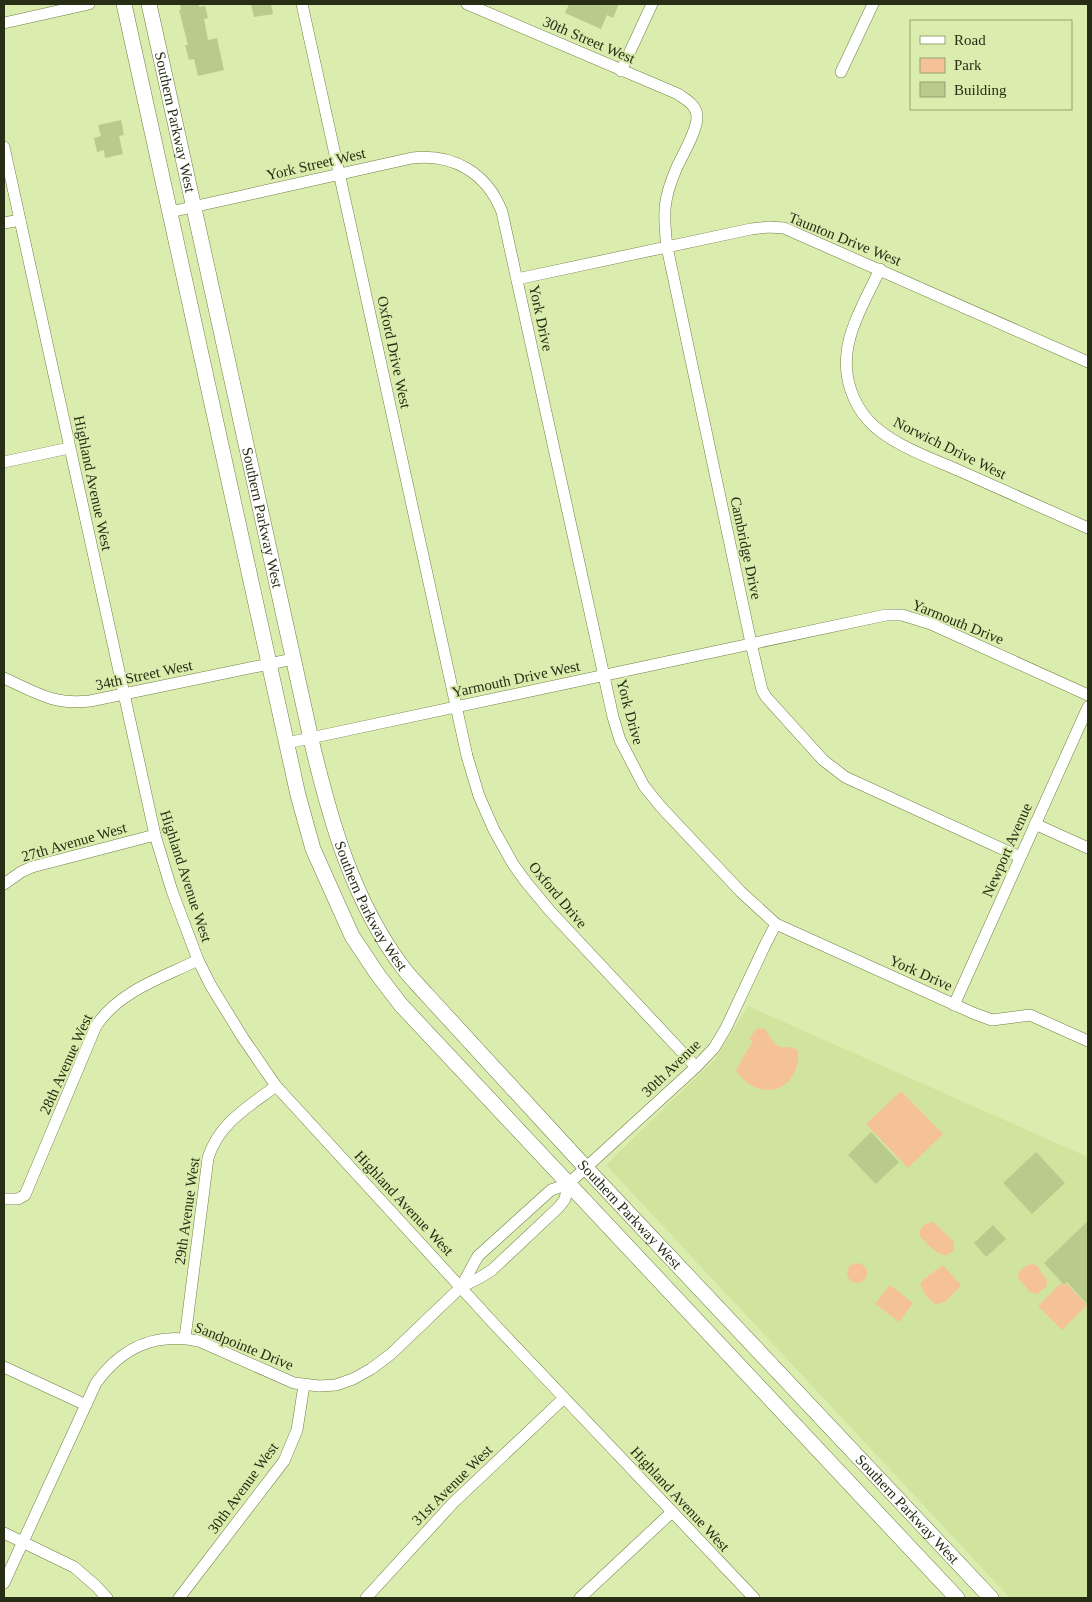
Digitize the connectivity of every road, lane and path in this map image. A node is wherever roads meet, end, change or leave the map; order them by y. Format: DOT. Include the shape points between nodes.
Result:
graph roads {
  1 [pos="89,4"];
  2 [pos="124,4"];
  3 [pos="149,4"];
  4 [pos="302,4"];
  5 [pos="467,4"];
  6 [pos="652,4"];
  7 [pos="873,4"];
  8 [pos="4,23"];
  9 [pos="622,71"];
  10 [pos="841,72"];
  11 [pos="695,108"];
  12 [pos="4,147"];
  13 [pos="468,169"];
  14 [pos="339,174"];
  15 [pos="195,206"];
  16 [pos="170,212"];
  17 [pos="20,220"];
  18 [pos="4,223"];
  19 [pos="667,247"];
  20 [pos="880,269"];
  21 [pos="517,279"];
  22 [pos="1088,362"];
  23 [pos="69,448"];
  24 [pos="4,462"];
  25 [pos="1088,528"];
  26 [pos="751,643"];
  27 [pos="293,659"];
  28 [pos="270,663"];
  29 [pos="605,676"];
  30 [pos="4,678"];
  31 [pos="124,694"];
  32 [pos="1088,695"];
  33 [pos="1088,707"];
  34 [pos="456,708"];
  35 [pos="310,739"];
  36 [pos="287,743"];
  37 [pos="1035,824"];
  38 [pos="155,835"];
  39 [pos="1088,848"];
  40 [pos="1020,857"];
  41 [pos="4,884"];
  42 [pos="776,924"];
  43 [pos="198,960"];
  44 [pos="954,1005"];
  45 [pos="1087,1040"];
  46 [pos="696,1067"];
  47 [pos="276,1086"];
  48 [pos="586,1168"];
  49 [pos="568,1184"];
  50 [pos="4,1199"];
  51 [pos="460,1287"];
  52 [pos="185,1338"];
  53 [pos="4,1367"];
  54 [pos="304,1385"];
  55 [pos="564,1398"];
  56 [pos="86,1405"];
  57 [pos="672,1512"];
  58 [pos="4,1533"];
  59 [pos="23,1542"];
  60 [pos="4,1583"];
  61 [pos="107,1598"];
  62 [pos="179,1598"];
  63 [pos="366,1598"];
  64 [pos="580,1598"];
  65 [pos="754,1598"];
  66 [pos="957,1598"];
  67 [pos="991,1598"];
  1 -- 8 [label="street"];
  2 -- 16 [label="street, Southern Parkway West"];
  3 -- 15 [label="street, Southern Parkway West"];
  4 -- 14 [label="street, Oxford Drive West"];
  5 -- 9 [label="street, 30th Street West"];
  6 -- 9 [label="street"];
  7 -- 10 [label="street"];
  9 -- 11 [label="street, 30th Street West" via="678,94"];
  11 -- 19 [label="street, Cambridge Drive" via="694,129 665,198 663,213"];
  12 -- 17 [label="street, Highland Avenue West"];
  13 -- 14 [label="street, York Street West" via="447,159 429,156"];
  13 -- 21 [label="street, York Drive" via="487,186 499,204"];
  14 -- 15 [label="street, York Street West"];
  14 -- 34 [label="street, Oxford Drive West"];
  15 -- 16 [label="street, York Street West"];
  15 -- 27 [label="street, Southern Parkway West"];
  16 -- 28 [label="street, Southern Parkway West"];
  17 -- 18 [label="street"];
  17 -- 23 [label="street, Highland Avenue West"];
  19 -- 20 [label="street, Taunton Drive West" via="751,229 784,228"];
  19 -- 21 [label="street, Taunton Drive West"];
  19 -- 26 [label="street, Cambridge Drive"];
  20 -- 22 [label="street, Taunton Drive West"];
  20 -- 25 [label="street, Norwich Drive West" via="850,335 846,355 851,391 868,420 911,449"];
  21 -- 29 [label="street, York Drive"];
  23 -- 24 [label="street"];
  23 -- 31 [label="street, Highland Avenue West"];
  26 -- 29 [label="street, Yarmouth Drive West"];
  26 -- 32 [label="street, Yarmouth Drive" via="866,618 902,615 931,624"];
  26 -- 40 [label="street, Cambridge Drive" via="766,697 832,768 860,785"];
  27 -- 28 [label="street, 34th Street West"];
  27 -- 35 [label="street, Southern Parkway West"];
  28 -- 31 [label="street, 34th Street West"];
  28 -- 36 [label="street, Southern Parkway West"];
  29 -- 34 [label="street, Yarmouth Drive West"];
  29 -- 42 [label="street, York Drive" via="620,740 644,786 740,892"];
  30 -- 31 [label="street, 34th Street West" via="60,702 90,701"];
  31 -- 38 [label="street, Highland Avenue West"];
  33 -- 37 [label="street, Newport Avenue"];
  34 -- 35 [label="street, Yarmouth Drive West"];
  34 -- 46 [label="street, Oxford Drive" via="479,796 513,864 550,911"];
  35 -- 36 [label="street, Yarmouth Drive West"];
  35 -- 48 [label="street, Southern Parkway West" via="328,812 355,884 404,969"];
  36 -- 49 [label="street, Southern Parkway West" via="313,849 361,951 401,1005"];
  37 -- 39 [label="street"];
  37 -- 40 [label="street, Newport Avenue"];
  38 -- 41 [label="street, 27th Avenue West" via="32,867"];
  38 -- 43 [label="street, Highland Avenue West"];
  40 -- 44 [label="street, Newport Avenue"];
  42 -- 44 [label="street, York Drive"];
  42 -- 46 [label="street, 30th Avenue" via="726,1028 714,1048"];
  43 -- 47 [label="street, Highland Avenue West" via="243,1038"];
  43 -- 50 [label="street, 28th Avenue West" via="127,995 102,1017 25,1195"];
  44 -- 45 [label="street, York Drive" via="992,1020 1030,1015"];
  46 -- 48 [label="street, 30th Avenue"];
  47 -- 51 [label="street, Highland Avenue West"];
  47 -- 52 [label="street, 29th Avenue West" via="223,1128 212,1145"];
  48 -- 49 [label="street, 30th Avenue"];
  48 -- 67 [label="street, Southern Parkway West"];
  49 -- 51 [label="street, Sandpointe Drive" via="551,1190 478,1256"];
  49 -- 51 [label="street, Sandpointe Drive" via="560,1207 492,1270"];
  49 -- 66 [label="street, Southern Parkway West"];
  51 -- 54 [label="street, Sandpointe Drive" via="372,1369 336,1385"];
  51 -- 55 [label="street, Highland Avenue West"];
  52 -- 54 [label="street, Sandpointe Drive"];
  52 -- 56 [label="street, Sandpointe Drive" via="152,1340 122,1356 96,1383"];
  53 -- 56 [label="street"];
  54 -- 62 [label="street, 30th Avenue West" via="297,1430 284,1461"];
  55 -- 57 [label="street, Highland Avenue West"];
  55 -- 63 [label="street, 31st Avenue West" via="453,1503"];
  56 -- 59 [label="street, Sandpointe Drive"];
  57 -- 64 [label="street"];
  57 -- 65 [label="street, Highland Avenue West"];
  58 -- 59 [label="street"];
  59 -- 60 [label="street, Sandpointe Drive"];
  59 -- 61 [label="street" via="74,1567"];
}
